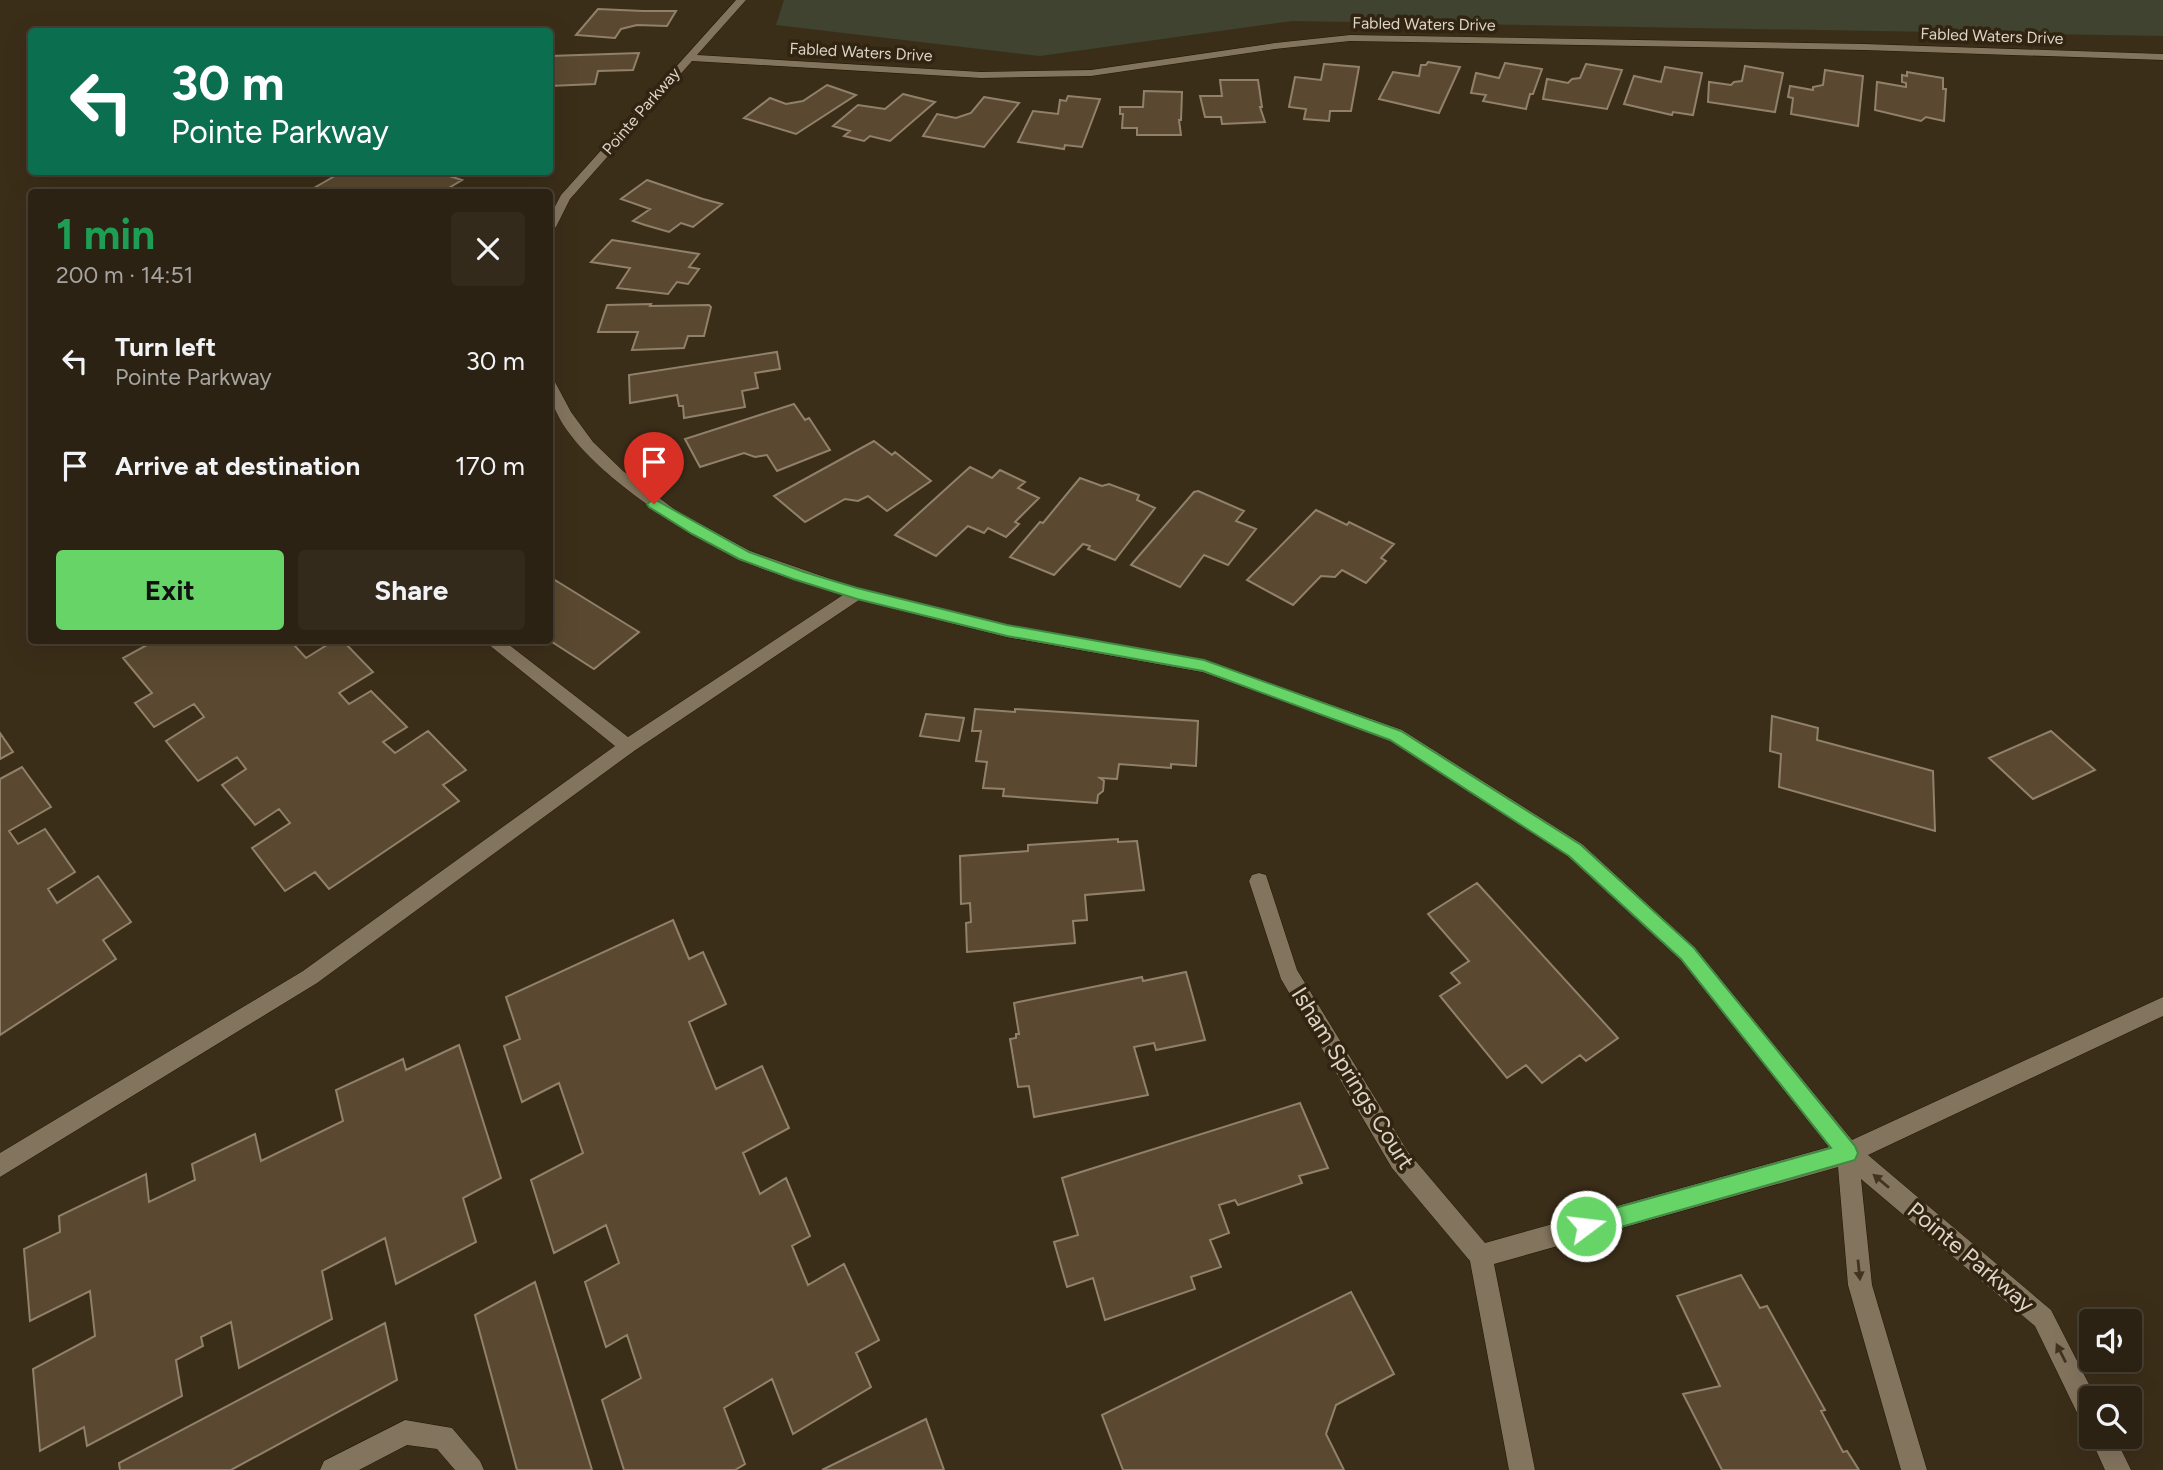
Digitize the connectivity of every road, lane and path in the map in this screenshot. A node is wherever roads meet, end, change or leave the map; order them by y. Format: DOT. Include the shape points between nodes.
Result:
graph roads {
  1 [pos="740,0"];
  2 [pos="2163,57"];
  3 [pos="688,58"];
  4 [pos="553,221"];
  5 [pos="553,391"];
  6 [pos="857,594"];
  7 [pos="496,644"];
  8 [pos="628,746"];
  9 [pos="1259,881"];
  10 [pos="2163,1006"];
  11 [pos="1848,1153"];
  12 [pos="0,1166"];
  13 [pos="1481,1256"];
  14 [pos="2079,1390"];
  15 [pos="2108,1449"];
  16 [pos="2117,1468"];
  17 [pos="333,1470"];
  18 [pos="471,1470"];
  19 [pos="1522,1470"];
  20 [pos="1914,1470"];
  1 -- 3 [label="street, Pointe Parkway"];
  2 -- 3 [label="street, Fabled Waters Drive" via="1350,38 1090,73 981,75"];
  3 -- 4 [label="street, Pointe Parkway" via="565,198"];
  5 -- 6 [label="street, Pointe Parkway" via="588,445 654,504 744,555"];
  6 -- 8 [label="street"];
  6 -- 11 [label="street, Pointe Parkway" via="1007,631 1204,666 1396,735 1575,850 1688,954"];
  7 -- 8 [label="street"];
  8 -- 12 [label="street" via="310,977"];
  9 -- 13 [label="street, Isham Springs Court" via="1288,973 1400,1160"];
  10 -- 11 [label="street"];
  11 -- 13 [label="street"];
  14 -- 11 [label="street, Pointe Parkway, one-way" via="2043,1318"];
  11 -- 20 [label="street, one-way" via="1860,1285"];
  13 -- 19 [label="street, Isham Springs Court"];
  15 -- 16 [label="street"];
  17 -- 18 [label="street" via="405,1432 443,1437"];
}
